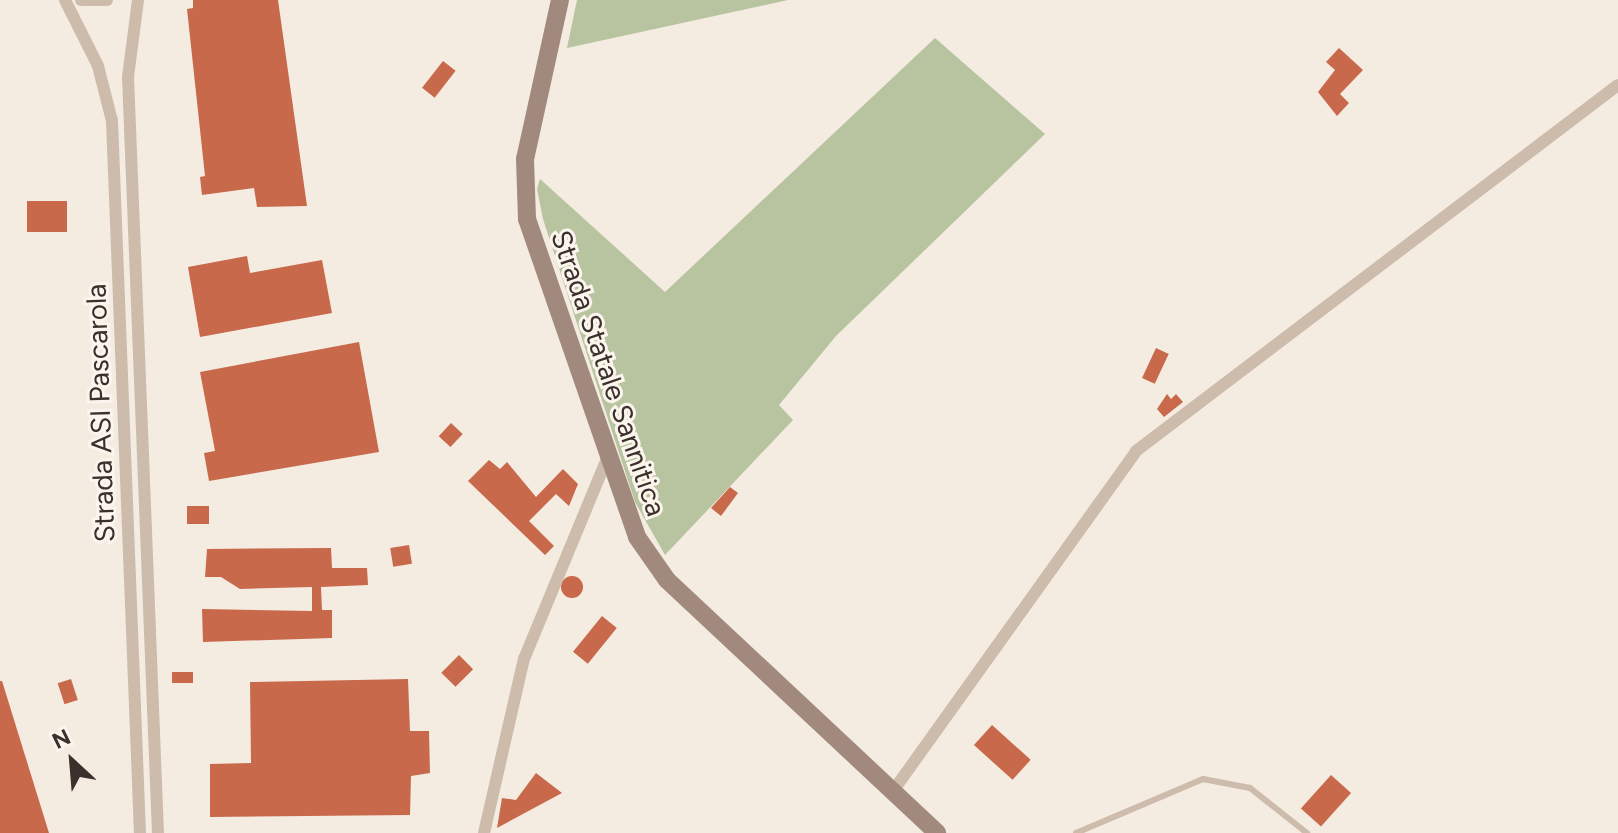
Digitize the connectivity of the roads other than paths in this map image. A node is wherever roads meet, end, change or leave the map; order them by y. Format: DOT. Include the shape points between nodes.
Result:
graph roads {
  1 [pos="65,0"];
  2 [pos="81,0"];
  3 [pos="107,0"];
  4 [pos="138,0"];
  5 [pos="560,0"];
  6 [pos="1618,85"];
  7 [pos="607,459"];
  8 [pos="893,791"];
  9 [pos="140,833"];
  10 [pos="158,833"];
  11 [pos="484,833"];
  12 [pos="937,833"];
  13 [pos="1076,833"];
  14 [pos="1307,833"];
  1 -- 9 [label="street, Strada ASI Pascarola" via="98,66 112,121"];
  2 -- 3 [label="street"];
  4 -- 10 [label="street, Strada ASI Pascarola" via="128,77"];
  5 -- 7 [label="main road, Strada Statale Sannitica" via="525,159 524,193 527,219"];
  6 -- 8 [label="street" via="1136,451"];
  7 -- 8 [label="main road, Strada Statale Sannitica" via="637,537 667,580"];
  7 -- 11 [label="street" via="524,659"];
  8 -- 12 [label="main road, Strada Statale Sannitica"];
  13 -- 14 [label="lane" via="1203,779 1250,788"];
}
